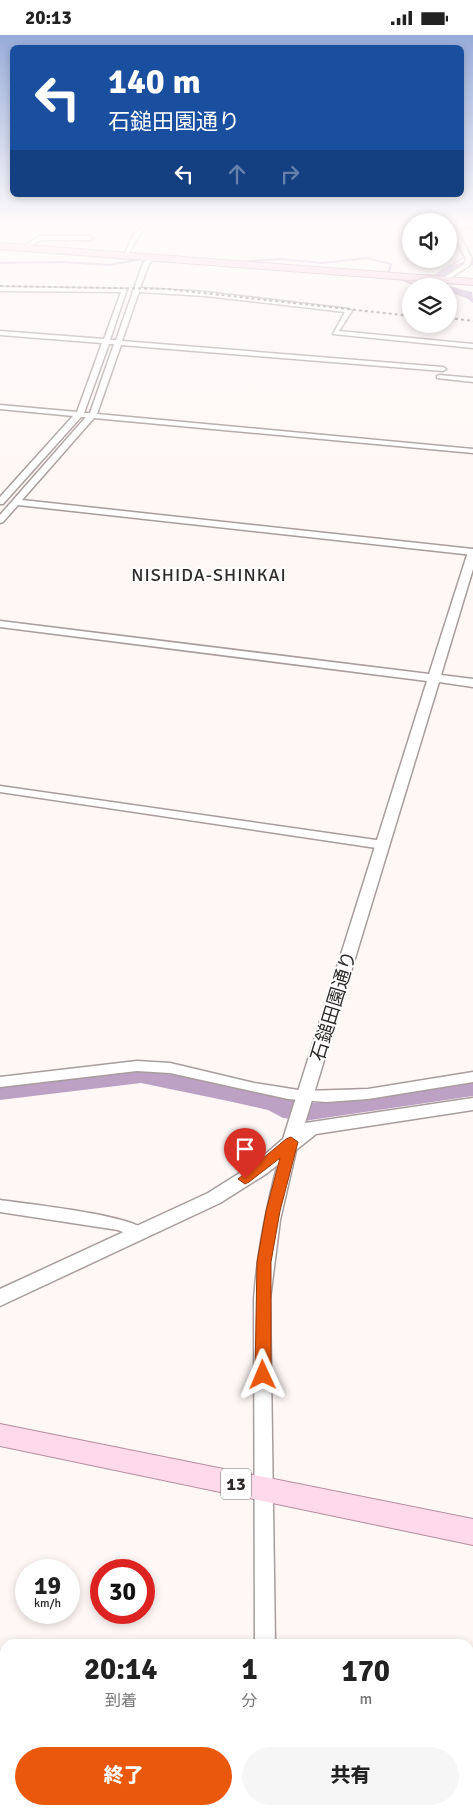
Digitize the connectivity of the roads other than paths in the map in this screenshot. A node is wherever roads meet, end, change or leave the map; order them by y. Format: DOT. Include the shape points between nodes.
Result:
graph roads {
  1 [pos="121,307"];
  2 [pos="129,307"];
  3 [pos="315,307"];
  4 [pos="0,333"];
  5 [pos="113,341"];
  6 [pos="473,346"];
  7 [pos="443,369"];
  8 [pos="439,377"];
  9 [pos="473,380"];
  10 [pos="0,407"];
  11 [pos="86,414"];
  12 [pos="473,451"];
  13 [pos="0,501"];
  14 [pos="16,502"];
  15 [pos="0,520"];
  16 [pos="473,552"];
  17 [pos="0,625"];
  18 [pos="435,678"];
  19 [pos="473,683"];
  20 [pos="0,789"];
  21 [pos="383,845"];
  22 [pos="473,1077"];
  23 [pos="0,1082"];
  24 [pos="307,1096"];
  25 [pos="473,1104"];
  26 [pos="291,1142"];
  27 [pos="0,1206"];
  28 [pos="140,1233"];
  29 [pos="0,1298"];
  30 [pos="0,1435"];
  31 [pos="265,1490"];
  32 [pos="473,1532"];
  33 [pos="265,1639"];
  1 -- 5 [label="street"];
  2 -- 5 [label="street"];
  3 -- 6 [label="street" via="349,311 334,333"];
  4 -- 5 [label="street"];
  5 -- 7 [label="street"];
  5 -- 11 [label="street"];
  5 -- 11 [label="street"];
  8 -- 9 [label="street"];
  10 -- 11 [label="street"];
  11 -- 12 [label="street"];
  11 -- 13 [label="street"];
  11 -- 14 [label="street"];
  14 -- 15 [label="street"];
  14 -- 16 [label="street"];
  16 -- 18 [label="street, 石鎚田園通り"];
  17 -- 18 [label="street"];
  18 -- 19 [label="street"];
  18 -- 21 [label="street, 石鎚田園通り"];
  20 -- 21 [label="street"];
  21 -- 24 [label="street, 石鎚田園通り"];
  22 -- 24 [label="street" via="355,1095"];
  23 -- 24 [label="street" via="154,1066"];
  24 -- 26 [label="street, 石鎚田園通り"];
  25 -- 26 [label="street" via="311,1128"];
  26 -- 28 [label="street, 石鎚田園通り" via="260,1169 214,1198"];
  26 -- 31 [label="street" via="271,1219 264,1262"];
  27 -- 28 [label="street" via="120,1224"];
  28 -- 29 [label="street, 石鎚田園通り"];
  30 -- 31 [label="main road, 13"];
  31 -- 32 [label="main road, 13"];
  31 -- 33 [label="street"];
}
